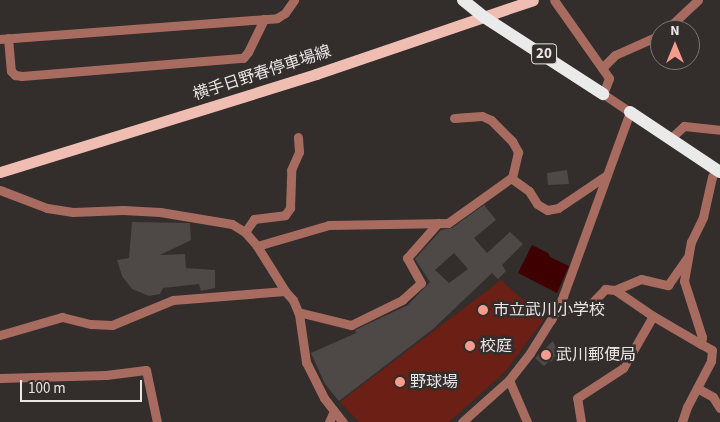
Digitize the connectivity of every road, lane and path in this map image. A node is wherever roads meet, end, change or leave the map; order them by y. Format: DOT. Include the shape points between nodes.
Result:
graph roads {
  1 [pos="294,0"];
  2 [pos="463,0"];
  3 [pos="533,0"];
  4 [pos="554,0"];
  5 [pos="698,0"];
  6 [pos="484,17"];
  7 [pos="264,19"];
  8 [pos="677,20"];
  9 [pos="4,39"];
  10 [pos="650,39"];
  11 [pos="602,68"];
  12 [pos="603,94"];
  13 [pos="630,112"];
  14 [pos="454,118"];
  15 [pos="720,130"];
  16 [pos="298,137"];
  17 [pos="670,138"];
  18 [pos="718,170"];
  19 [pos="0,172"];
  20 [pos="608,175"];
  21 [pos="512,177"];
  22 [pos="0,190"];
  23 [pos="438,223"];
  24 [pos="245,232"];
  25 [pos="257,246"];
  26 [pos="688,257"];
  27 [pos="615,290"];
  28 [pos="285,291"];
  29 [pos="557,308"];
  30 [pos="298,312"];
  31 [pos="653,316"];
  32 [pos="0,335"];
  33 [pos="701,344"];
  34 [pos="716,349"];
  35 [pos="0,378"];
  36 [pos="508,380"];
  37 [pos="697,388"];
  38 [pos="720,408"];
  39 [pos="334,411"];
  40 [pos="158,422"];
  41 [pos="329,422"];
  42 [pos="343,422"];
  43 [pos="462,422"];
  44 [pos="527,422"];
  45 [pos="581,422"];
  46 [pos="682,422"];
  1 -- 7 [label="street" via="285,13 277,18"];
  2 -- 6 [label="highway, 20"];
  3 -- 6 [label="main road, 横手日野春停車場線"];
  4 -- 11 [label="street"];
  5 -- 8 [label="street"];
  6 -- 12 [label="highway, 20"];
  6 -- 19 [label="main road, 横手日野春停車場線" via="316,74"];
  7 -- 9 [label="street"];
  7 -- 9 [label="street" via="243,58 88,71 15,75"];
  10 -- 11 [label="street" via="615,55"];
  11 -- 12 [label="street" via="609,78"];
  12 -- 13 [label="street"];
  13 -- 17 [label="highway"];
  13 -- 20 [label="street"];
  14 -- 21 [label="street" via="482,116 507,135 518,152"];
  15 -- 17 [label="street" via="684,126"];
  16 -- 24 [label="street" via="300,152 291,170 290,208 284,215 254,219"];
  17 -- 18 [label="highway"];
  18 -- 26 [label="street" via="712,177 703,217"];
  20 -- 23 [label="street" via="558,208 547,210 511,178 448,223"];
  20 -- 29 [label="street"];
  22 -- 24 [label="street" via="47,208 74,212 160,212 232,224"];
  23 -- 25 [label="street" via="329,225"];
  23 -- 30 [label="street" via="407,258 421,283 402,300 351,325"];
  24 -- 25 [label="street"];
  25 -- 28 [label="street"];
  26 -- 27 [label="street" via="668,285 641,279"];
  26 -- 33 [label="street" via="684,281 702,337"];
  27 -- 29 [label="street" via="606,289 586,309"];
  27 -- 31 [label="street"];
  28 -- 30 [label="street"];
  28 -- 32 [label="street" via="173,300 112,325 62,317"];
  29 -- 36 [label="street" via="530,353"];
  30 -- 39 [label="street" via="306,362"];
  31 -- 33 [label="street"];
  31 -- 45 [label="street" via="623,368 577,398"];
  33 -- 34 [label="street"];
  34 -- 37 [label="street"];
  35 -- 40 [label="street" via="106,375 146,370"];
  36 -- 43 [label="street"];
  36 -- 44 [label="street"];
  37 -- 38 [label="street" via="713,397"];
  37 -- 46 [label="street"];
  39 -- 41 [label="street"];
  39 -- 42 [label="street"];
}
